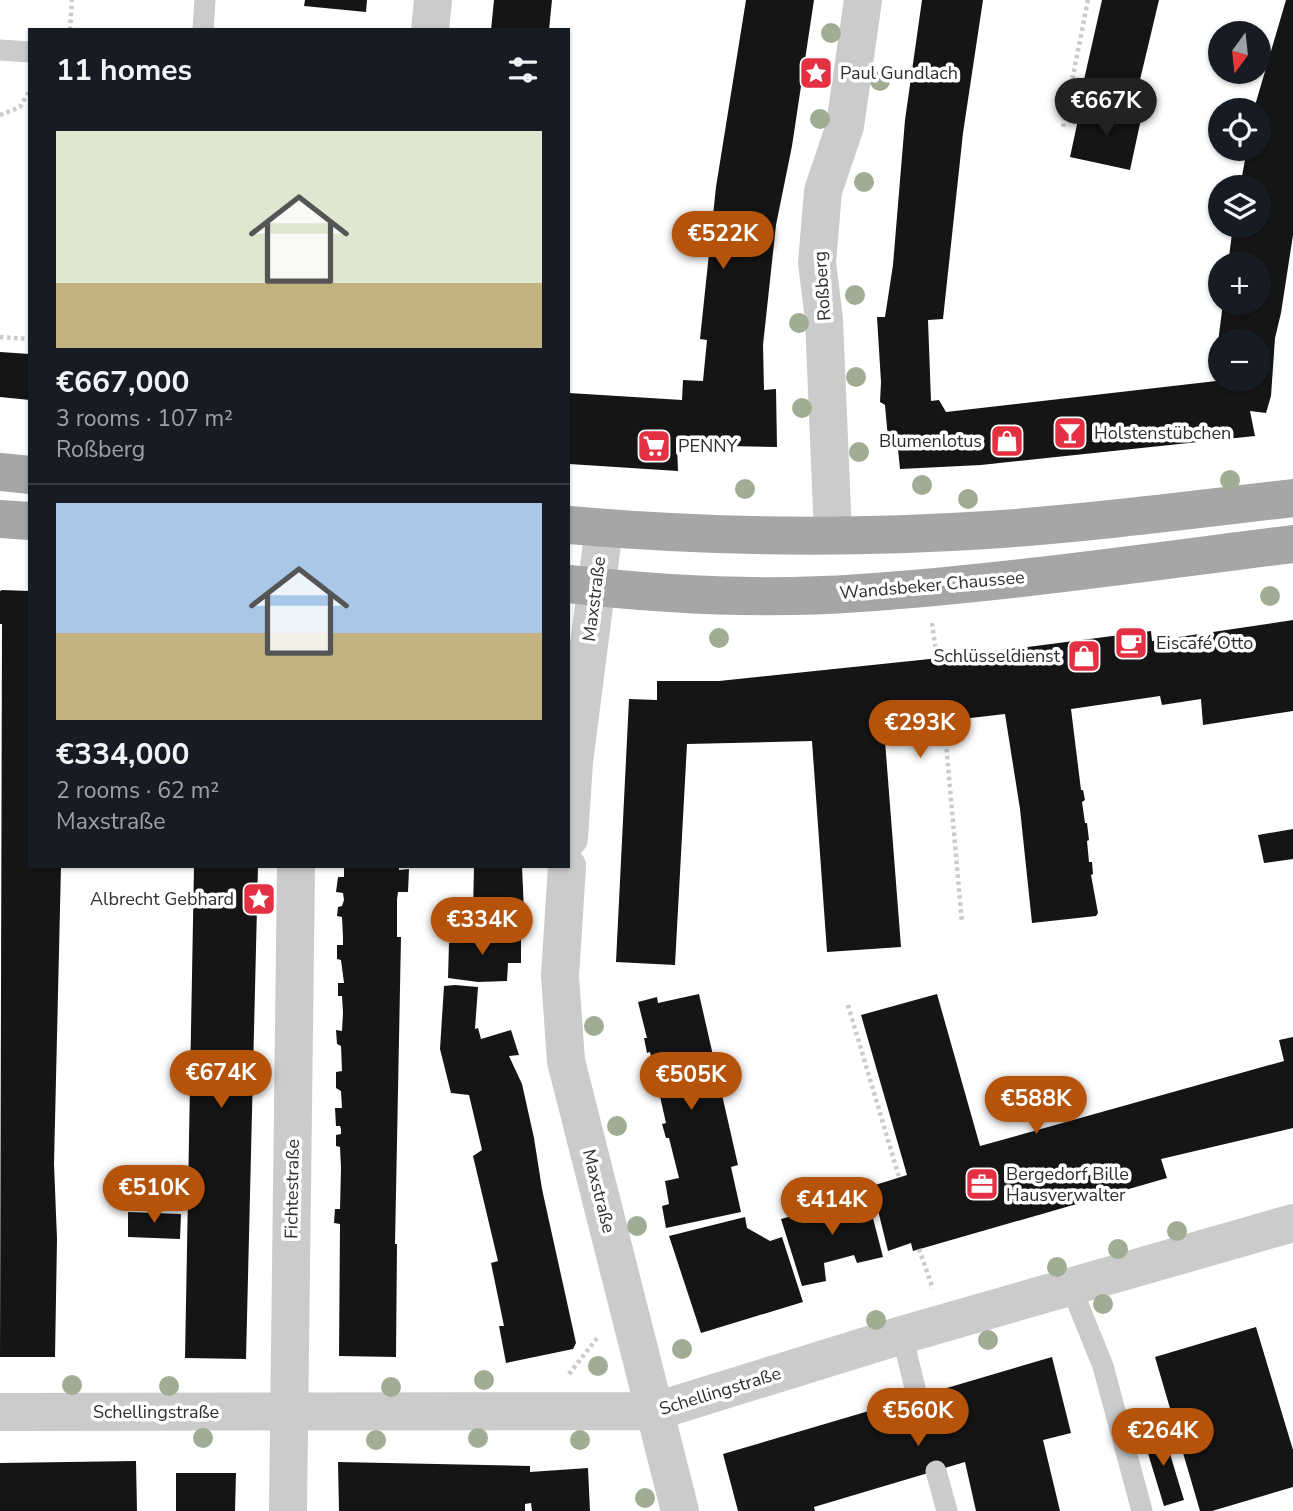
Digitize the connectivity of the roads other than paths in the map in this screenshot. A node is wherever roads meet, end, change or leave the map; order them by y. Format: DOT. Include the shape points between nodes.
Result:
graph roads {
  1 [pos="205,0"];
  2 [pos="433,0"];
  3 [pos="863,0"];
  4 [pos="203,28"];
  5 [pos="430,28"];
  6 [pos="0,50"];
  7 [pos="28,52"];
  8 [pos="0,472"];
  9 [pos="28,475"];
  10 [pos="1293,498"];
  11 [pos="0,519"];
  12 [pos="28,521"];
  13 [pos="586,526"];
  14 [pos="833,534"];
  15 [pos="1293,544"];
  16 [pos="582,586"];
  17 [pos="570,819"];
  18 [pos="296,868"];
  19 [pos="567,868"];
  20 [pos="1293,1223"];
  21 [pos="1070,1287"];
  22 [pos="902,1335"];
  23 [pos="917,1396"];
  24 [pos="656,1411"];
  25 [pos="0,1412"];
  26 [pos="290,1412"];
  27 [pos="936,1471"];
  28 [pos="288,1511"];
  29 [pos="680,1511"];
  30 [pos="947,1511"];
  31 [pos="1142,1511"];
  1 -- 4 [label="lane"];
  2 -- 5 [label="street"];
  3 -- 14 [label="street, Roßberg" via="845,126 823,191 817,263 824,319"];
  6 -- 7 [label="lane"];
  8 -- 9 [label="main road"];
  10 -- 14 [label="main road" via="989,530"];
  11 -- 12 [label="main road"];
  13 -- 14 [label="main road" via="674,533"];
  13 -- 16 [label="street, Maxstraße"];
  15 -- 16 [label="main road, Wandsbeker Chaussee" via="858,593 761,596"];
  16 -- 17 [label="street, Maxstraße"];
  18 -- 26 [label="street, Fichtestraße"];
  19 -- 24 [label="street, Maxstraße" via="560,976 566,1061"];
  20 -- 21 [label="street, Schellingstraße"];
  21 -- 22 [label="street, Schellingstraße"];
  21 -- 31 [label="lane" via="1103,1366"];
  22 -- 23 [label="lane"];
  22 -- 24 [label="street, Schellingstraße"];
  24 -- 26 [label="street, Schellingstraße"];
  24 -- 29 [label="street, Maxstraße"];
  25 -- 26 [label="street, Schellingstraße"];
  26 -- 28 [label="street, Fichtestraße"];
  27 -- 30 [label="lane"];
}
